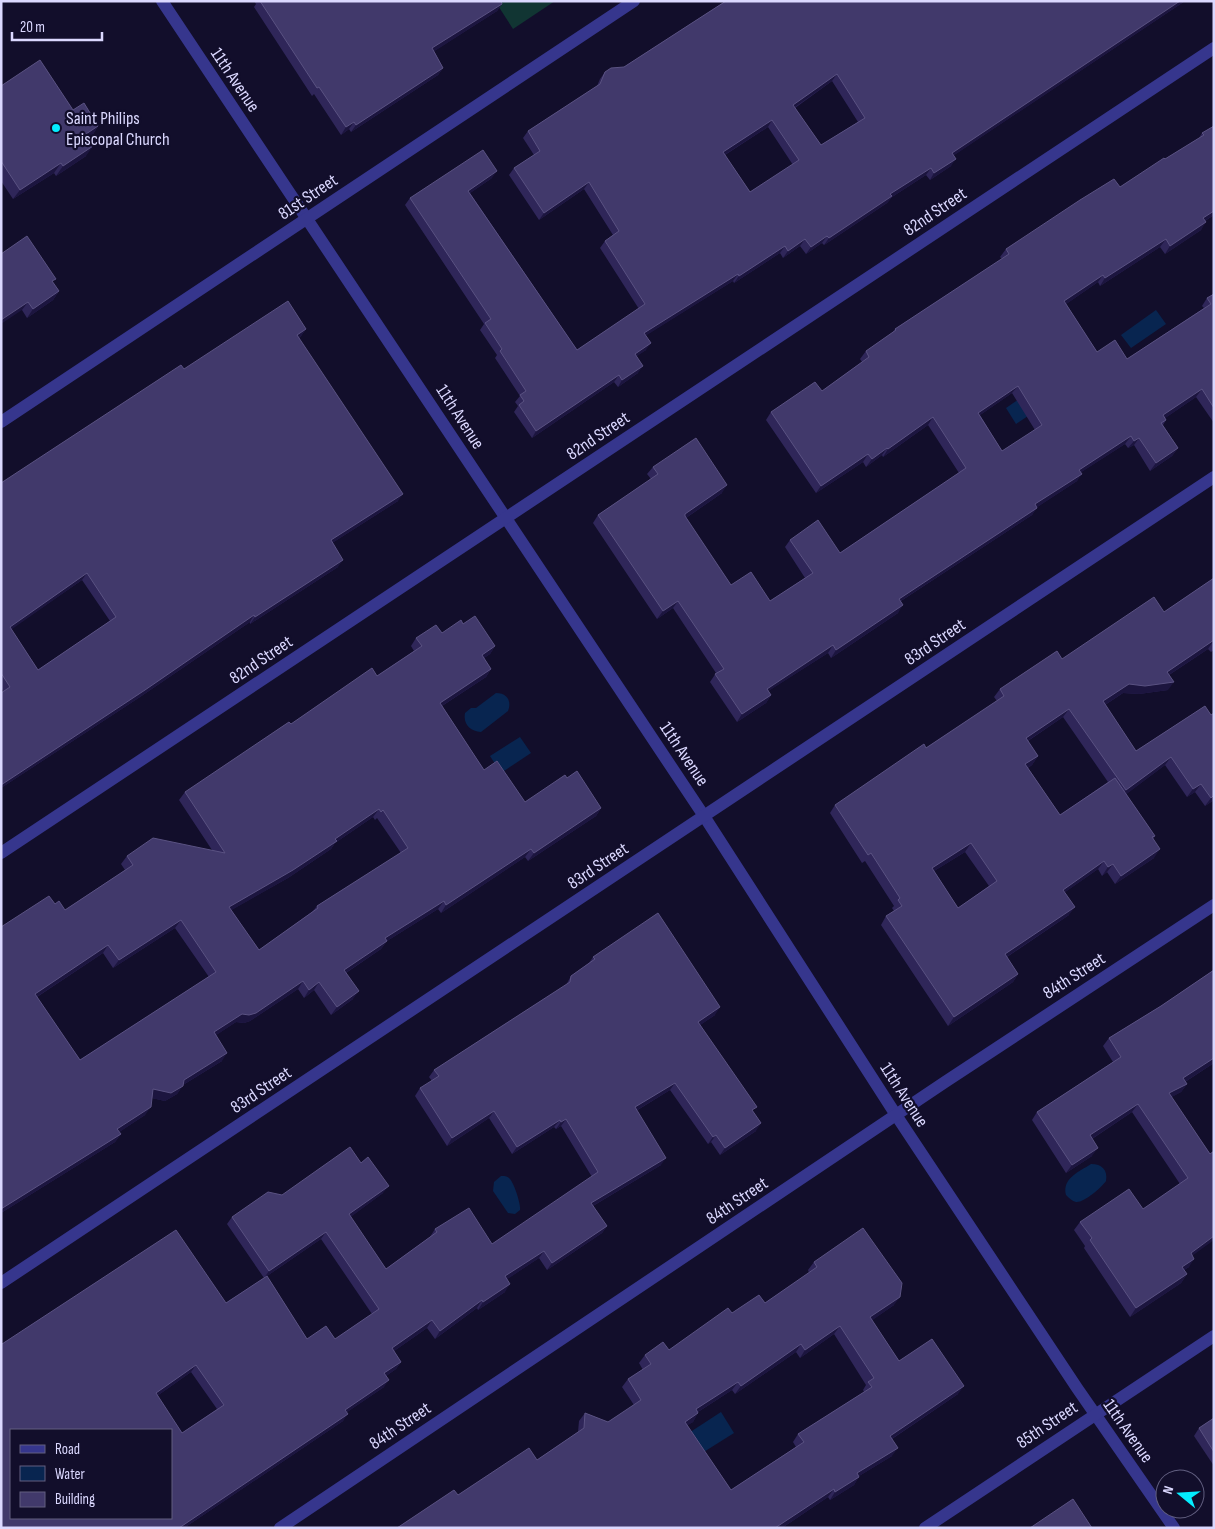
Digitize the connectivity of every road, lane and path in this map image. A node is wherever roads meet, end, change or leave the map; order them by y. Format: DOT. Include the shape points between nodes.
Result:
graph roads {
  1 [pos="162,1"];
  2 [pos="634,1"];
  3 [pos="1214,48"];
  4 [pos="307,219"];
  5 [pos="1,422"];
  6 [pos="1214,477"];
  7 [pos="506,518"];
  8 [pos="704,816"];
  9 [pos="1,853"];
  10 [pos="1214,905"];
  11 [pos="896,1115"];
  12 [pos="1,1283"];
  13 [pos="1214,1336"];
  14 [pos="1095,1414"];
  15 [pos="280,1528"];
  16 [pos="926,1528"];
  17 [pos="1174,1528"];
  1 -- 4 [label="street, 11th Avenue"];
  2 -- 4 [label="street, 81st Street"];
  3 -- 7 [label="street, 82nd Street"];
  4 -- 5 [label="street, 81st Street"];
  4 -- 7 [label="street, 11th Avenue"];
  6 -- 8 [label="street, 83rd Street"];
  7 -- 8 [label="street, 11th Avenue"];
  7 -- 9 [label="street, 82nd Street"];
  8 -- 11 [label="street, 11th Avenue"];
  8 -- 12 [label="street, 83rd Street"];
  10 -- 11 [label="street, 84th Street"];
  11 -- 14 [label="street, 11th Avenue"];
  11 -- 15 [label="street, 84th Street"];
  13 -- 14 [label="street, 85th Street"];
  14 -- 16 [label="street, 85th Street"];
  14 -- 17 [label="street, 11th Avenue"];
}
